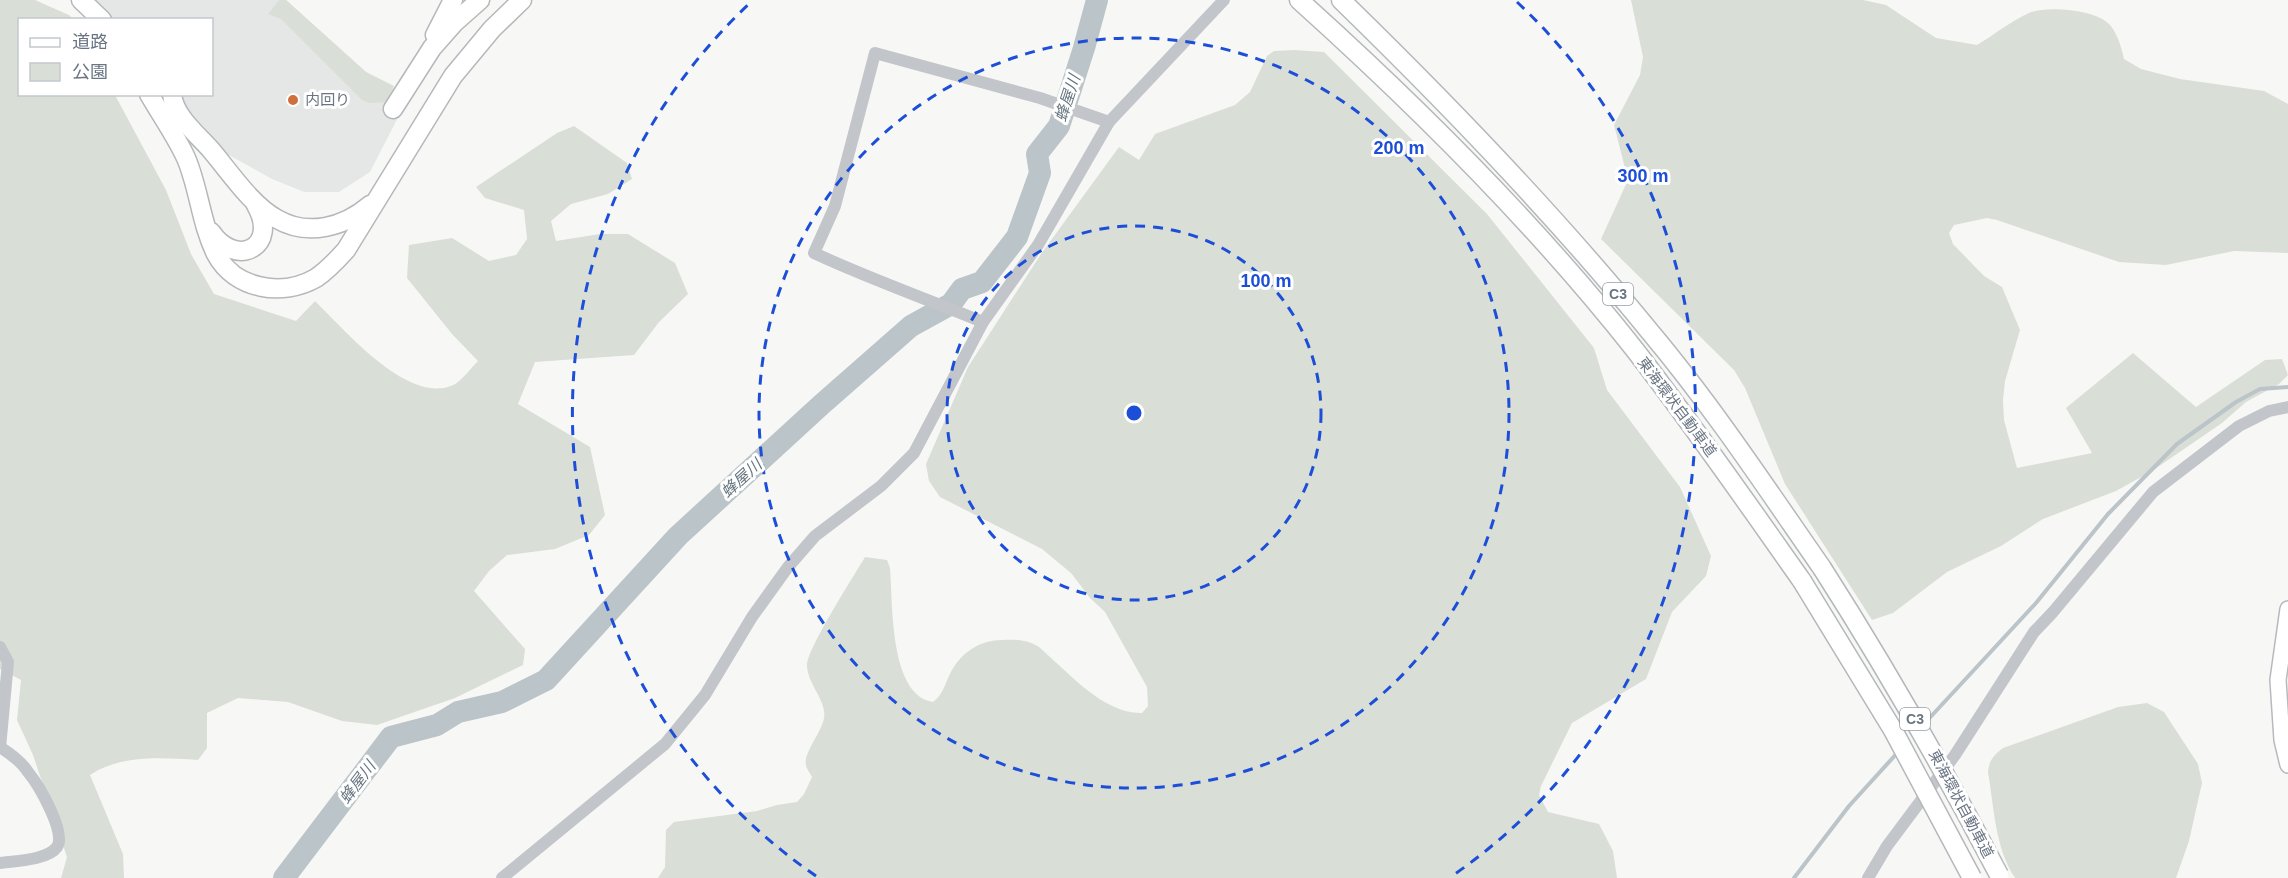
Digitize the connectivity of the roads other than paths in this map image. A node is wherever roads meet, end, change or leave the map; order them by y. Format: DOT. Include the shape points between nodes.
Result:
graph roads {
  1 [pos="81,0"];
  2 [pos="453,0"];
  3 [pos="480,0"];
  4 [pos="522,0"];
  5 [pos="1224,0"];
  6 [pos="1287,0"];
  7 [pos="1299,0"];
  8 [pos="1341,0"];
  9 [pos="100,18"];
  10 [pos="421,63"];
  11 [pos="1369,63"];
  12 [pos="150,96"];
  13 [pos="172,96"];
  14 [pos="393,110"];
  15 [pos="1108,122"];
  16 [pos="252,197"];
  17 [pos="378,198"];
  18 [pos="207,226"];
  19 [pos="983,322"];
  20 [pos="2288,406"];
  21 [pos="2288,609"];
  22 [pos="0,647"];
  23 [pos="0,748"];
  24 [pos="2288,765"];
  25 [pos="0,863"];
  26 [pos="2000,876"];
  27 [pos="502,878"];
  28 [pos="1868,878"];
  29 [pos="1972,878"];
  1 -- 9 [label="highway"];
  2 -- 10 [label="highway"];
  3 -- 10 [label="highway" via="443,34"];
  4 -- 17 [label="highway" via="453,76"];
  5 -- 15 [label="street"];
  6 -- 11 [label="highway"];
  7 -- 11 [label="highway, 東海環状自動車道 / C3"];
  8 -- 26 [label="highway, 東海環状自動車道 / C3, bridge" via="1523,184 1653,334 1822,568 1913,717"];
  10 -- 14 [label="highway"];
  11 -- 29 [label="highway, 東海環状自動車道 / C3, bridge" via="1503,198 1571,274 1698,433 1802,581 1893,730"];
  12 -- 18 [label="highway" via="186,158"];
  13 -- 16 [label="highway" via="180,114"];
  15 -- 19 [label="street" via="1038,244"];
  15 -- 19 [label="street" via="1040,98 875,53 835,206 814,253"];
  16 -- 17 [label="highway" via="277,220 316,228 343,223"];
  16 -- 18 [label="highway" via="264,227 261,240 251,249 237,251 222,246"];
  17 -- 18 [label="highway" via="338,260 316,277 280,289 258,287 239,278 217,256"];
  19 -- 27 [label="street" via="914,453 881,486 815,536 788,567 752,617 705,695 665,744"];
  20 -- 28 [label="street" via="2239,426 2153,492 2034,632 1955,755"];
  21 -- 24 [label="main road" via="2278,680 2282,740"];
  22 -- 23 [label="street" via="8,662"];
  23 -- 25 [label="street" via="28,771 60,838 49,854"];
}
